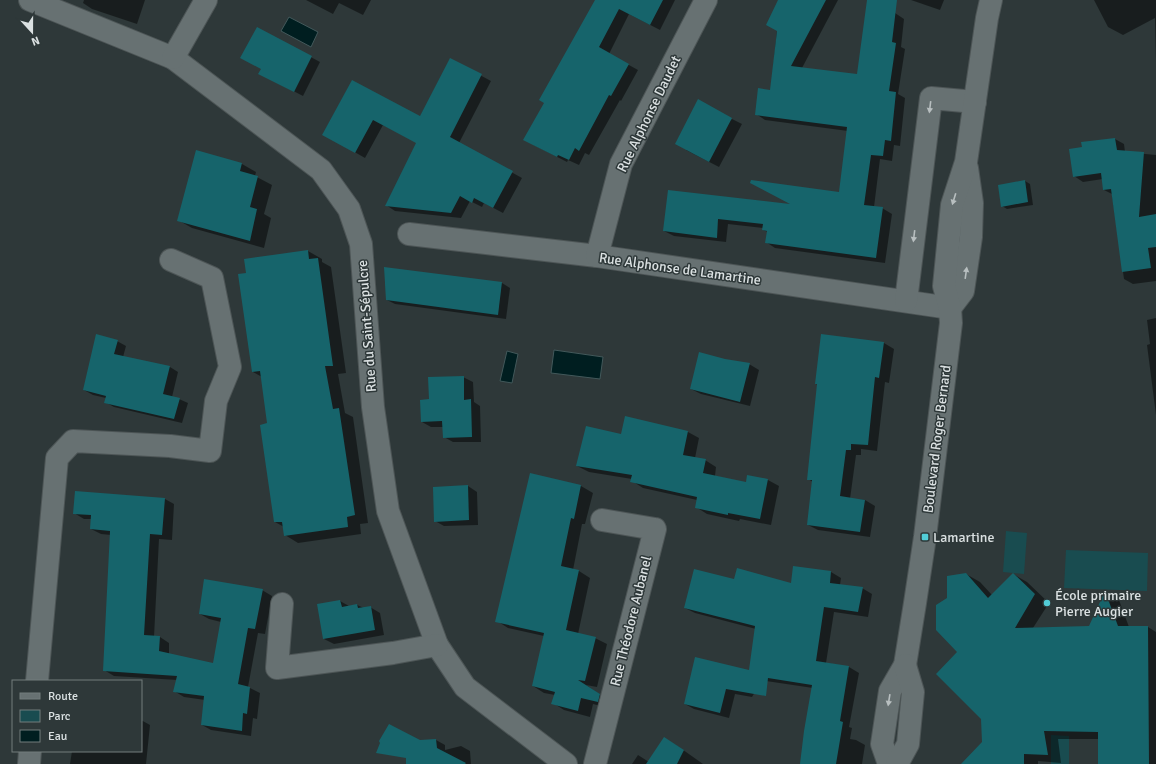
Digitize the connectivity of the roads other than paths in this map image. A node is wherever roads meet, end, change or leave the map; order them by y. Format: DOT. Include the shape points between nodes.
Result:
graph roads {
  1 [pos="30,0"];
  2 [pos="206,0"];
  3 [pos="706,0"];
  4 [pos="992,0"];
  5 [pos="173,58"];
  6 [pos="975,102"];
  7 [pos="409,234"];
  8 [pos="597,256"];
  9 [pos="171,260"];
  10 [pos="906,301"];
  11 [pos="950,308"];
  12 [pos="602,520"];
  13 [pos="282,604"];
  14 [pos="437,645"];
  15 [pos="905,665"];
  16 [pos="37,680"];
  17 [pos="30,752"];
  18 [pos="29,764"];
  19 [pos="566,764"];
  20 [pos="595,764"];
  21 [pos="889,764"];
  22 [pos="897,764"];
  1 -- 5 [label="street, Rue du Saint-Sépulcre"];
  2 -- 5 [label="street"];
  3 -- 8 [label="street, Rue Alphonse Daudet" via="621,164"];
  4 -- 6 [label="street"];
  5 -- 14 [label="street, Rue du Saint-Sépulcre" via="321,170 349,209 361,244 373,407 388,511"];
  6 -- 10 [label="street, one-way" via="931,98"];
  6 -- 11 [label="street" via="966,162 972,203 971,237 963,291"];
  7 -- 8 [label="street, Rue Alphonse de Lamartine"];
  8 -- 10 [label="street, Rue Alphonse de Lamartine"];
  9 -- 16 [label="street" via="212,278 229,360 230,368 216,401 210,451 170,446 73,441 58,458"];
  10 -- 11 [label="street, Rue Alphonse de Lamartine"];
  11 -- 15 [label="street, Boulevard Roger Bernard" via="925,537"];
  12 -- 20 [label="street, Rue Théodore Aubanel" via="655,529"];
  13 -- 14 [label="street" via="277,668"];
  14 -- 19 [label="street, Rue du Saint-Sépulcre" via="465,687"];
  15 -- 21 [label="street, Boulevard Roger Bernard, one-way" via="890,691 882,744"];
  15 -- 22 [label="street, Boulevard Roger Bernard" via="913,692 908,744"];
  17 -- 18 [label="street"];
}
